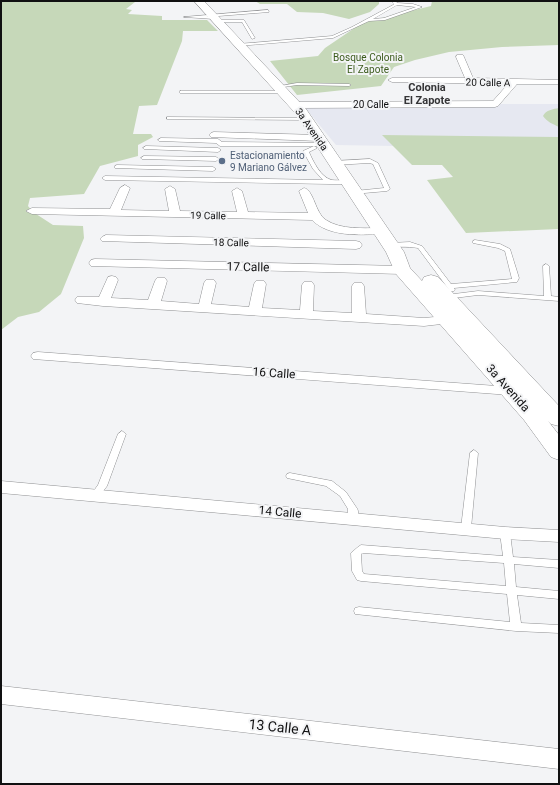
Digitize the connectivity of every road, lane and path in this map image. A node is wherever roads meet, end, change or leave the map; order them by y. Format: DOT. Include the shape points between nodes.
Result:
graph roads {
  1 [pos="199,1"];
  2 [pos="395,2"];
  3 [pos="386,10"];
  4 [pos="268,11"];
  5 [pos="403,14"];
  6 [pos="214,18"];
  7 [pos="366,20"];
  8 [pos="253,38"];
  9 [pos="238,45"];
  10 [pos="460,57"];
  11 [pos="392,80"];
  12 [pos="470,81"];
  13 [pos="514,82"];
  14 [pos="559,82"];
  15 [pos="349,85"];
  16 [pos="280,90"];
  17 [pos="182,92"];
  18 [pos="295,105"];
  19 [pos="169,118"];
  20 [pos="306,119"];
  21 [pos="214,135"];
  22 [pos="161,140"];
  23 [pos="323,144"];
  24 [pos="219,147"];
  25 [pos="146,148"];
  26 [pos="144,158"];
  27 [pos="216,159"];
  28 [pos="335,163"];
  29 [pos="117,167"];
  30 [pos="213,169"];
  31 [pos="105,178"];
  32 [pos="211,179"];
  33 [pos="331,182"];
  34 [pos="125,188"];
  35 [pos="351,188"];
  36 [pos="170,189"];
  37 [pos="237,191"];
  38 [pos="304,191"];
  39 [pos="32,211"];
  40 [pos="114,213"];
  41 [pos="175,214"];
  42 [pos="243,215"];
  43 [pos="316,217"];
  44 [pos="381,231"];
  45 [pos="106,239"];
  46 [pos="222,242"];
  47 [pos="474,242"];
  48 [pos="356,245"];
  49 [pos="395,256"];
  50 [pos="95,263"];
  51 [pos="216,266"];
  52 [pos="546,266"];
  53 [pos="112,280"];
  54 [pos="160,281"];
  55 [pos="210,282"];
  56 [pos="260,284"];
  57 [pos="308,285"];
  58 [pos="358,286"];
  59 [pos="450,293"];
  60 [pos="548,298"];
  61 [pos="559,299"];
  62 [pos="82,300"];
  63 [pos="103,302"];
  64 [pos="153,305"];
  65 [pos="204,308"];
  66 [pos="255,311"];
  67 [pos="306,315"];
  68 [pos="359,318"];
  69 [pos="445,320"];
  70 [pos="38,356"];
  71 [pos="510,391"];
  72 [pos="556,413"];
  73 [pos="122,434"];
  74 [pos="559,452"];
  75 [pos="474,453"];
  76 [pos="290,476"];
  77 [pos="1,487"];
  78 [pos="95,496"];
  79 [pos="353,518"];
  80 [pos="466,528"];
  81 [pos="505,533"];
  82 [pos="559,536"];
  83 [pos="509,560"];
  84 [pos="559,564"];
  85 [pos="512,591"];
  86 [pos="559,595"];
  87 [pos="359,611"];
  88 [pos="516,627"];
  89 [pos="559,629"];
  90 [pos="1,695"];
  91 [pos="559,759"];
  1 -- 6 [label="street, 3a Avenida"];
  2 -- 3 [label="lane"];
  2 -- 5 [label="lane" via="420,7"];
  3 -- 5 [label="lane"];
  3 -- 7 [label="lane"];
  4 -- 6 [label="lane"];
  5 -- 7 [label="lane"];
  6 -- 6 [label="lane" via="186,17"];
  6 -- 8 [label="lane" via="243,20"];
  6 -- 9 [label="street, 3a Avenida"];
  7 -- 9 [label="lane" via="333,37"];
  9 -- 16 [label="street, 3a Avenida"];
  10 -- 12 [label="street"];
  11 -- 12 [label="street, 20 Calle A" via="418,78"];
  12 -- 13 [label="street, 20 Calle A"];
  13 -- 14 [label="street, 20 Calle A"];
  13 -- 18 [label="street, 20 Calle" via="496,104"];
  15 -- 16 [label="lane" via="297,84"];
  16 -- 17 [label="lane"];
  16 -- 18 [label="street, 3a Avenida"];
  18 -- 20 [label="street, 3a Avenida"];
  19 -- 20 [label="lane"];
  20 -- 23 [label="street, 3a Avenida"];
  21 -- 23 [label="street"];
  22 -- 24 [label="lane" via="218,141"];
  23 -- 24 [label="lane"];
  23 -- 28 [label="street, 3a Avenida"];
  23 -- 33 [label="lane" via="306,151 317,171"];
  24 -- 25 [label="lane"];
  24 -- 27 [label="lane"];
  26 -- 27 [label="lane"];
  27 -- 30 [label="lane"];
  28 -- 35 [label="street, 3a Avenida"];
  28 -- 35 [label="lane" via="370,161 375,164 387,189"];
  29 -- 30 [label="lane"];
  30 -- 32 [label="lane"];
  31 -- 32 [label="lane"];
  32 -- 33 [label="lane"];
  33 -- 35 [label="lane"];
  34 -- 40 [label="street"];
  35 -- 44 [label="street, 3a Avenida"];
  36 -- 41 [label="street"];
  37 -- 42 [label="street"];
  38 -- 43 [label="street"];
  39 -- 40 [label="street, 19 Calle"];
  40 -- 41 [label="street, 19 Calle"];
  41 -- 42 [label="street, 19 Calle"];
  42 -- 43 [label="street, 19 Calle"];
  43 -- 44 [label="street, 19 Calle" via="320,222 339,229"];
  44 -- 49 [label="street, 3a Avenida"];
  45 -- 46 [label="street, 18 Calle"];
  46 -- 48 [label="street, 18 Calle"];
  46 -- 51 [label="street"];
  47 -- 59 [label="lane" via="500,246 508,250 515,281"];
  49 -- 51 [label="street, 17 Calle"];
  49 -- 59 [label="street, 3a Avenida" via="419,267"];
  49 -- 69 [label="street, 3a Avenida"];
  50 -- 51 [label="street, 17 Calle"];
  52 -- 60 [label="lane"];
  53 -- 63 [label="street"];
  54 -- 64 [label="street"];
  55 -- 65 [label="street"];
  56 -- 66 [label="street"];
  57 -- 67 [label="street"];
  58 -- 68 [label="street"];
  59 -- 60 [label="lane"];
  59 -- 72 [label="street, 3a Avenida"];
  60 -- 61 [label="lane"];
  62 -- 63 [label="street"];
  63 -- 64 [label="street"];
  64 -- 65 [label="street"];
  65 -- 66 [label="street"];
  66 -- 67 [label="street"];
  67 -- 68 [label="street"];
  68 -- 69 [label="street" via="424,322"];
  69 -- 71 [label="street, 3a Avenida"];
  70 -- 71 [label="street, 16 Calle"];
  71 -- 74 [label="street, 3a Avenida" via="532,415"];
  73 -- 78 [label="lane" via="102,486"];
  75 -- 80 [label="lane"];
  76 -- 79 [label="lane" via="329,483 343,494 353,509"];
  77 -- 78 [label="street, 14 Calle"];
  78 -- 79 [label="street, 14 Calle"];
  79 -- 80 [label="street, 14 Calle"];
  80 -- 81 [label="street, 14 Calle"];
  81 -- 82 [label="street, 14 Calle"];
  81 -- 83 [label="lane"];
  83 -- 84 [label="lane"];
  83 -- 85 [label="lane"];
  83 -- 85 [label="lane" via="361,549 356,553 357,571 362,577"];
  85 -- 86 [label="lane"];
  85 -- 88 [label="lane"];
  87 -- 88 [label="lane"];
  88 -- 89 [label="lane"];
  90 -- 91 [label="street, 13 Calle A"];
}
